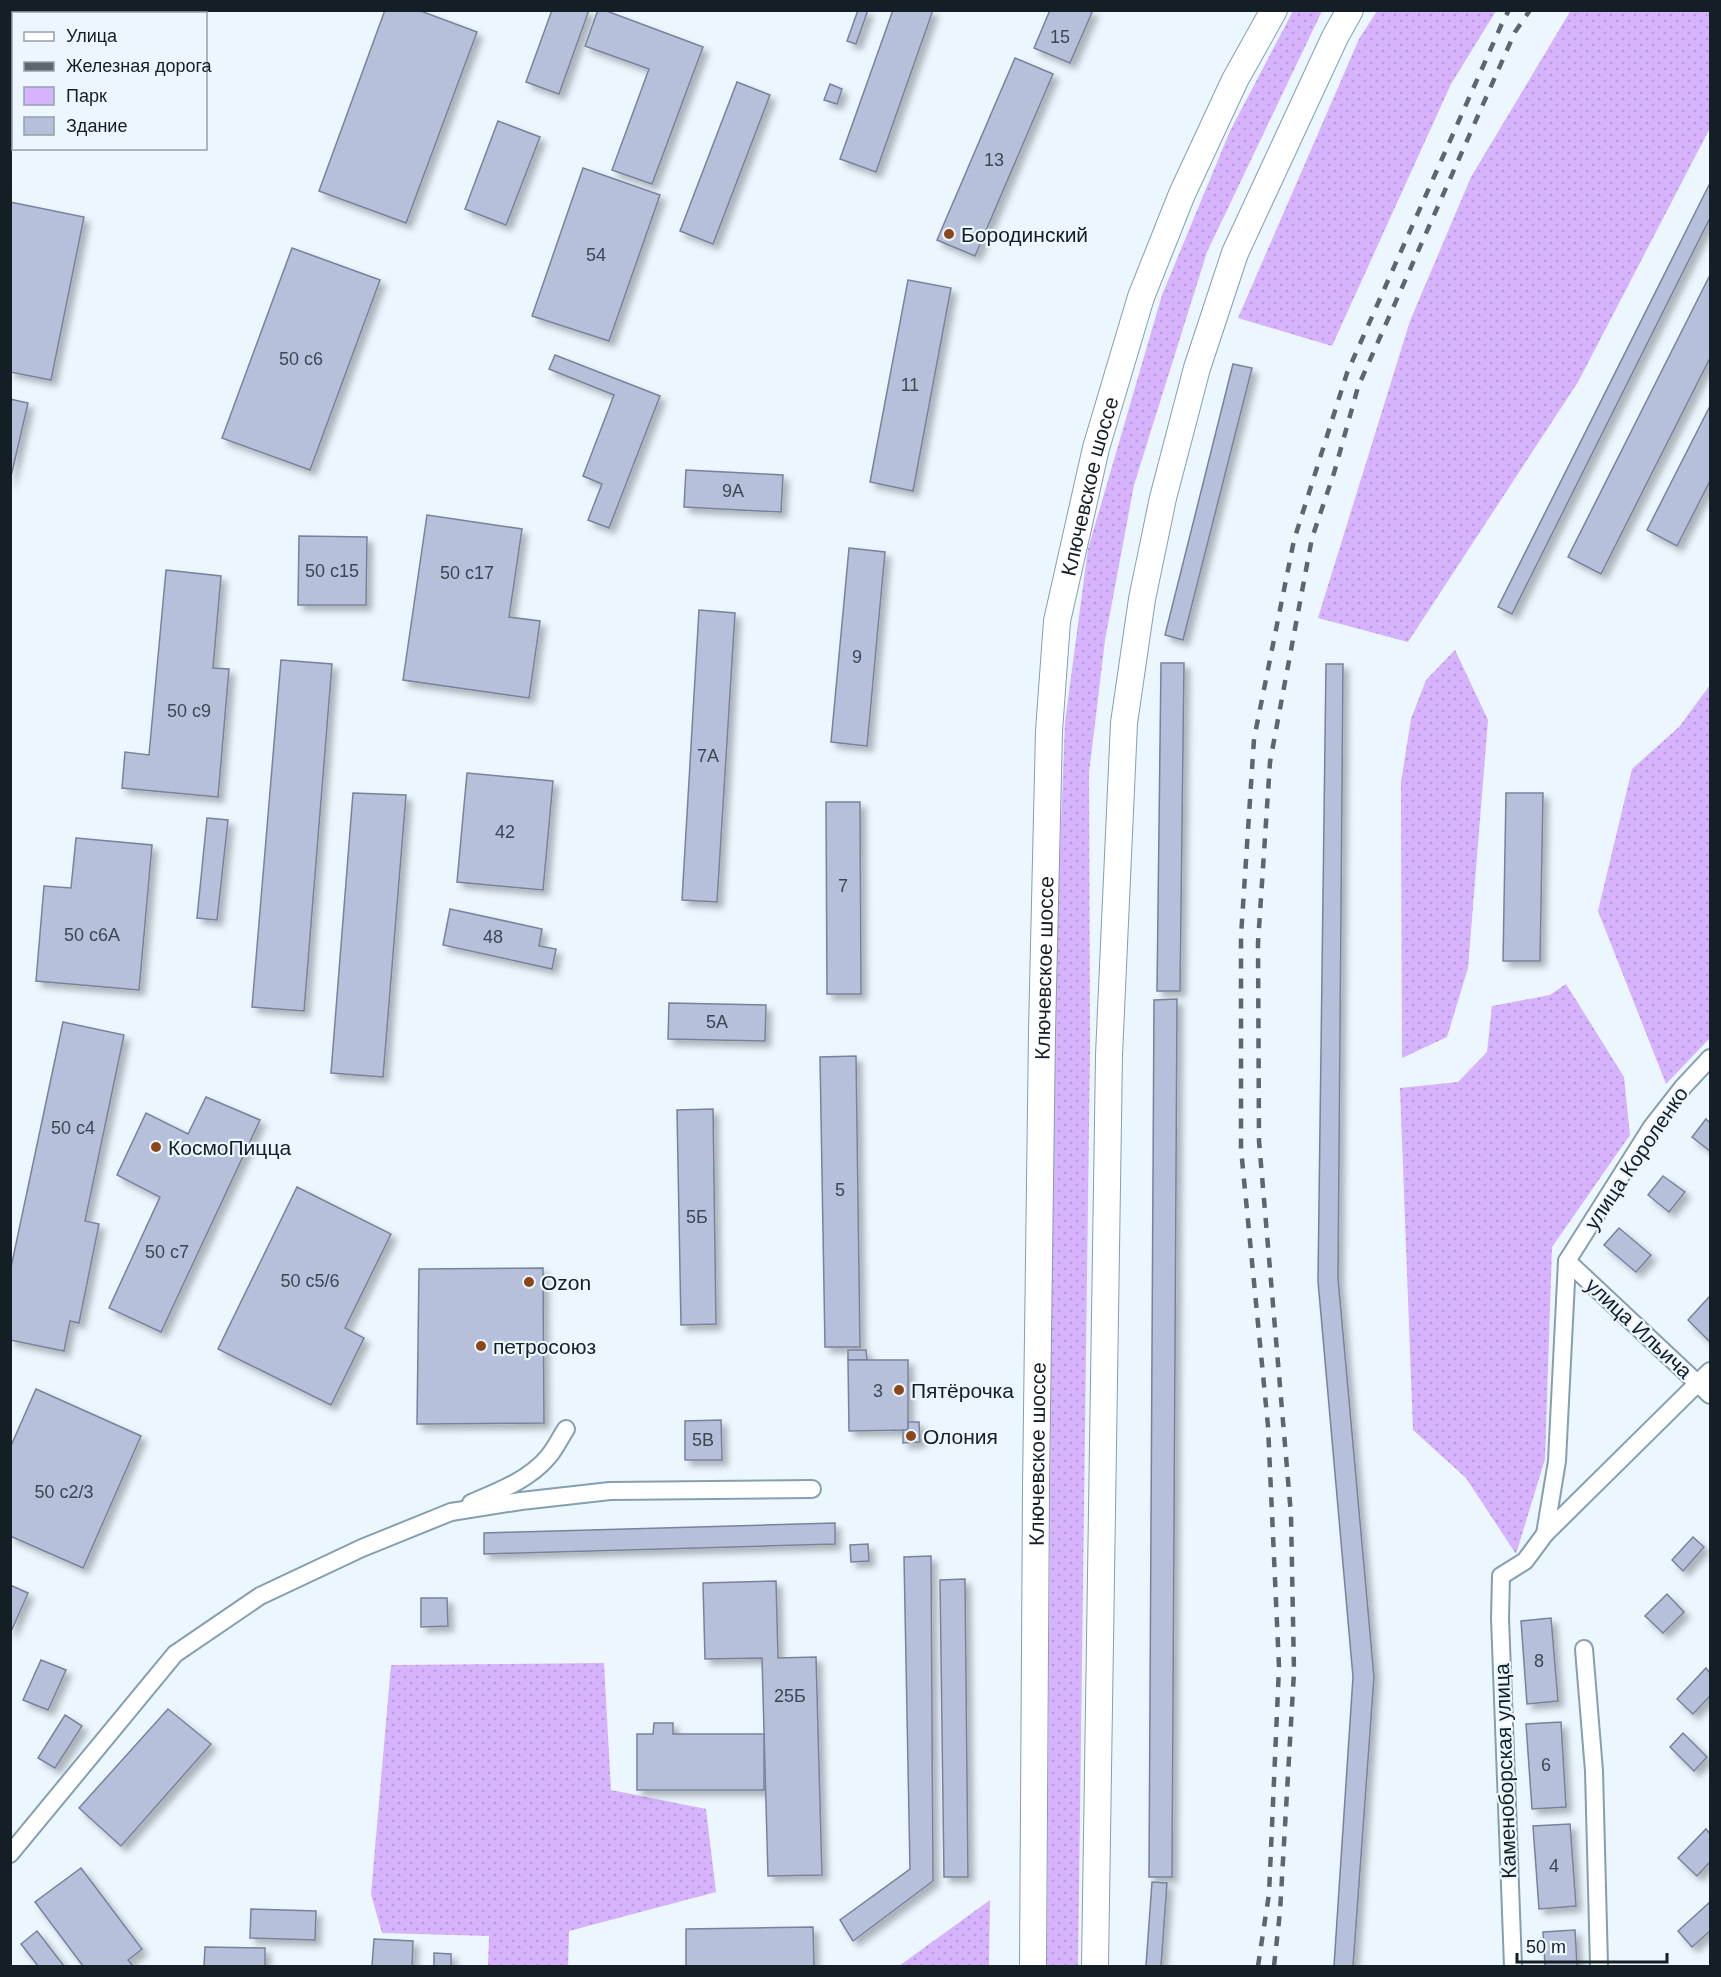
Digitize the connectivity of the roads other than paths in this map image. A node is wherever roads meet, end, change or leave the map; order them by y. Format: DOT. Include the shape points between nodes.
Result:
graph roads {
  1 [pos="1274,10"];
  2 [pos="1350,10"];
  3 [pos="1710,1058"];
  4 [pos="1567,1261"];
  5 [pos="1710,1371"];
  6 [pos="1704,1390"];
  7 [pos="566,1429"];
  8 [pos="812,1489"];
  9 [pos="451,1512"];
  10 [pos="1545,1534"];
  11 [pos="1584,1649"];
  12 [pos="10,1854"];
  13 [pos="1033,1966"];
  14 [pos="1095,1966"];
  15 [pos="1513,1966"];
  16 [pos="1599,1966"];
  1 -- 13 [label="main road, Ключевское шоссе" via="1235,80 1182,194 1141,297 1095,448 1057,621 1049,731 1042,1020"];
  2 -- 14 [label="main road" via="1235,253 1197,368 1146,577 1124,723 1109,1055"];
  3 -- 4 [label="street, улица Короленко" via="1651,1128"];
  4 -- 6 [label="street, улица Ильича"];
  4 -- 10 [label="street" via="1557,1461"];
  5 -- 6 [label="street"];
  6 -- 10 [label="street"];
  7 -- 9 [label="street" via="548,1458 513,1484"];
  8 -- 9 [label="street" via="610,1491"];
  9 -- 12 [label="street" via="260,1596 175,1654"];
  10 -- 15 [label="street, Каменоборская улица" via="1525,1561 1501,1576"];
  11 -- 16 [label="street" via="1593,1771"];
}
